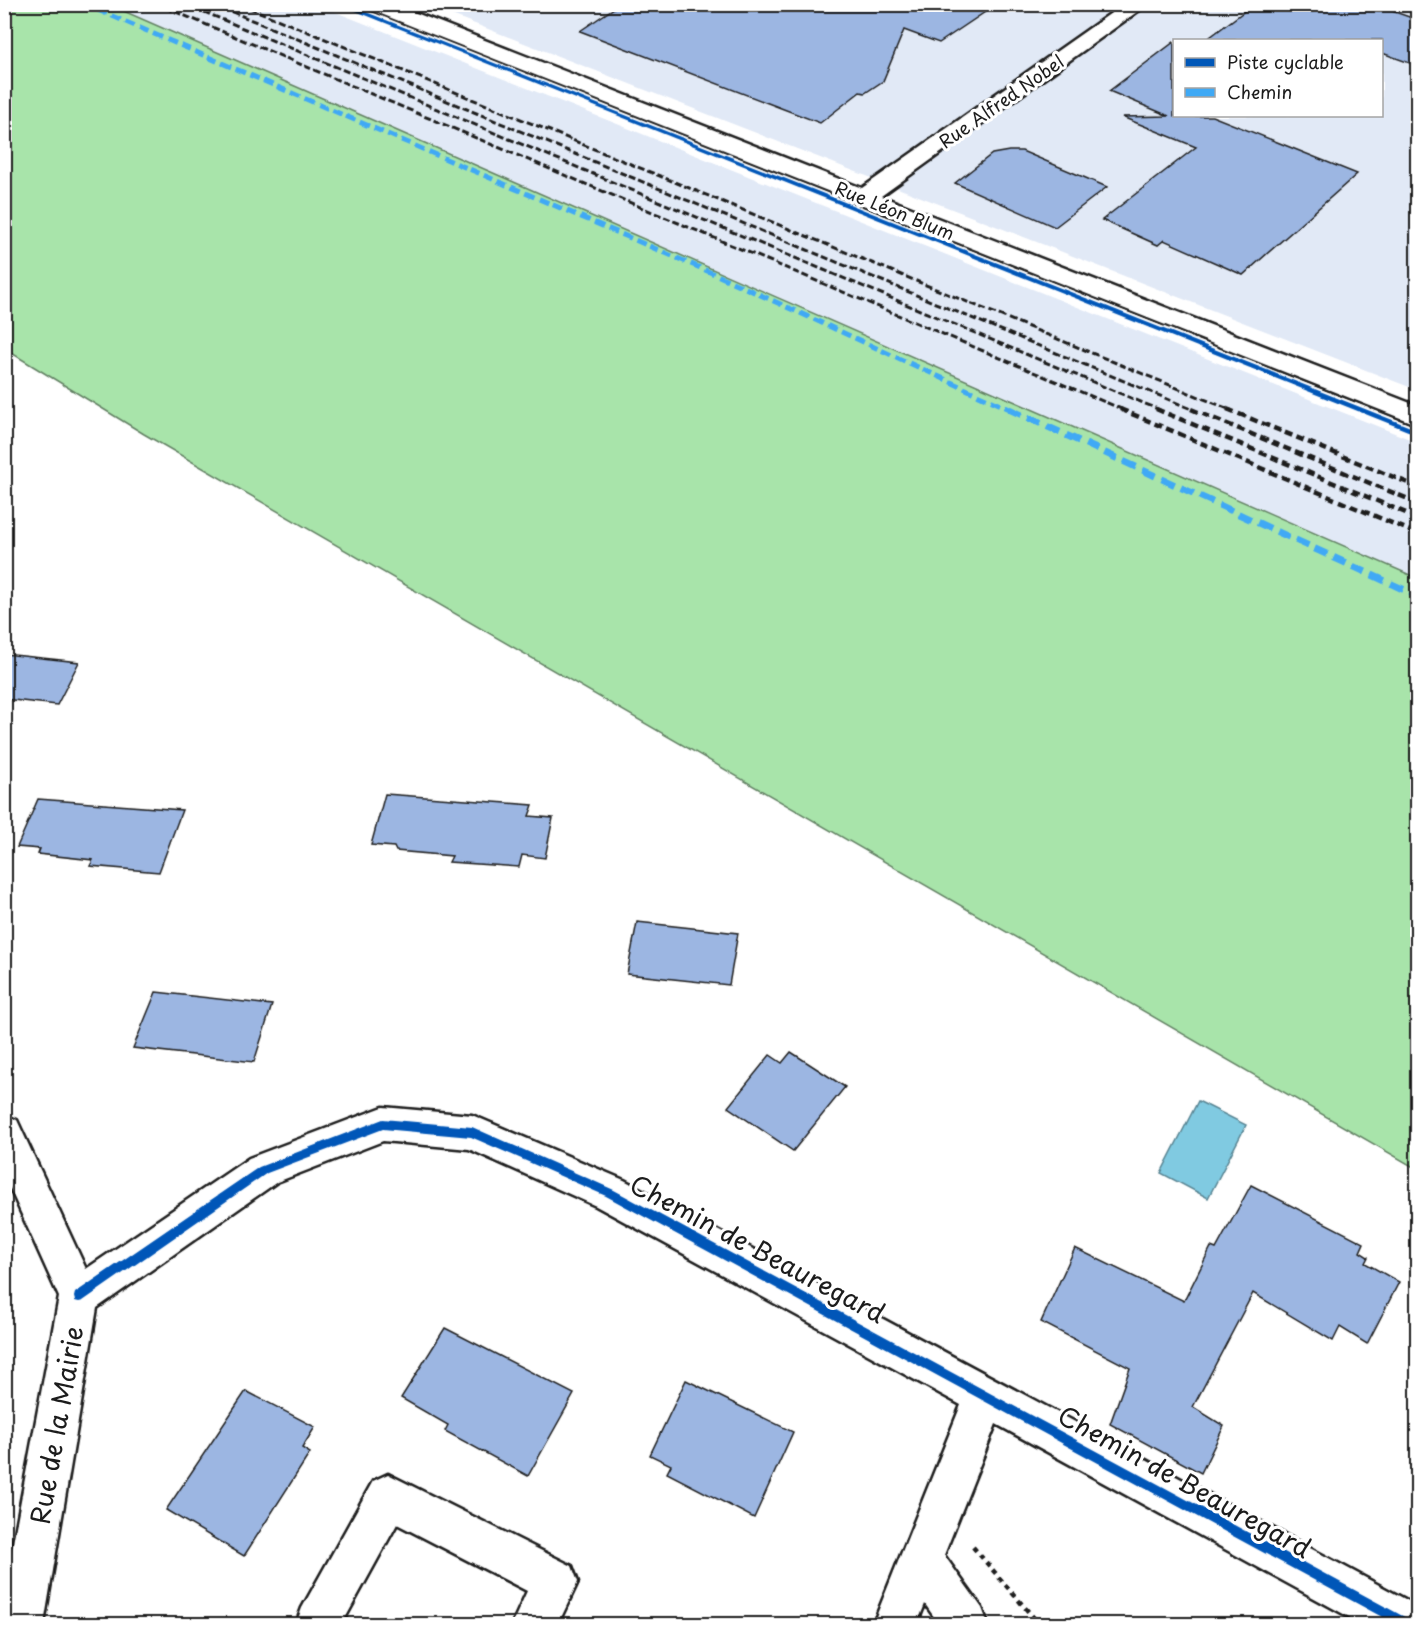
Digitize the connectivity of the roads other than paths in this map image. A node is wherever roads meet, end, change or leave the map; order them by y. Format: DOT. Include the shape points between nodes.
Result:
graph roads {
  1 [pos="373,4"];
  2 [pos="1138,4"];
  3 [pos="863,198"];
  4 [pos="1418,416"];
  5 [pos="4,1132"];
  6 [pos="79,1297"];
  7 [pos="986,1396"];
  8 [pos="921,1560"];
  9 [pos="21,1624"];
  10 [pos="318,1624"];
  11 [pos="534,1624"];
  12 [pos="895,1624"];
  13 [pos="966,1624"];
  14 [pos="1406,1624"];
  1 -- 3 [label="street, Rue Léon Blum"];
  2 -- 3 [label="street, Rue Alfred Nobel"];
  3 -- 4 [label="street, Rue Léon Blum"];
  5 -- 6 [label="street, Rue de la Mairie"];
  6 -- 7 [label="street, Chemin de Beauregard" via="263,1170 383,1124 472,1132 610,1192"];
  6 -- 9 [label="street, Rue de la Mairie"];
  7 -- 8 [label="street"];
  7 -- 14 [label="street, Chemin de Beauregard"];
  8 -- 12 [label="street"];
  8 -- 13 [label="street"];
  10 -- 11 [label="street" via="388,1496 556,1582"];
}
